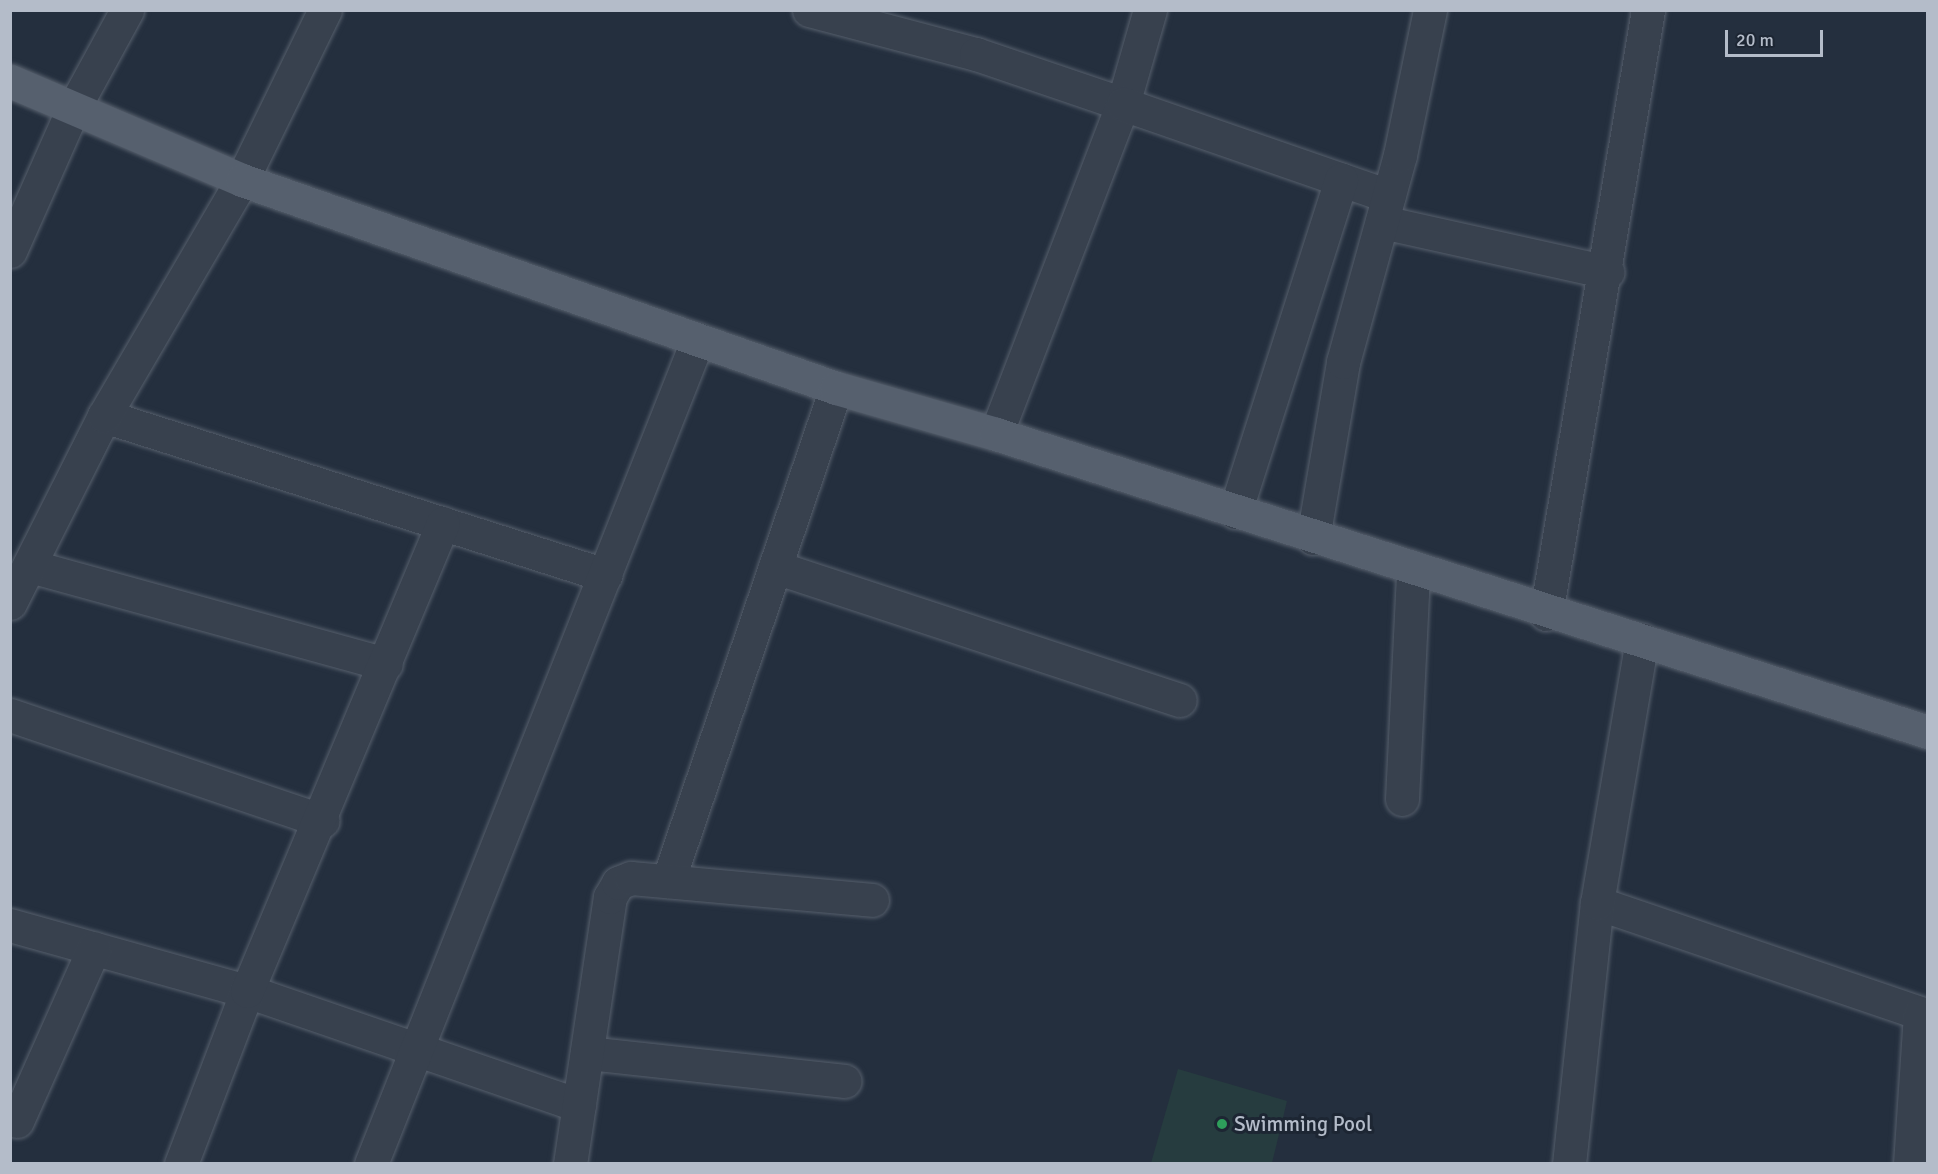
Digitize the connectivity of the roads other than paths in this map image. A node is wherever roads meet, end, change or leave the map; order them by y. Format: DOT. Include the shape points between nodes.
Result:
graph roads {
  1 [pos="127,10"];
  2 [pos="325,10"];
  3 [pos="809,10"];
  4 [pos="1150,10"];
  5 [pos="1648,10"];
  6 [pos="1429,11"];
  7 [pos="10,81"];
  8 [pos="1123,104"];
  9 [pos="72,111"];
  10 [pos="1341,179"];
  11 [pos="242,180"];
  12 [pos="1385,209"];
  13 [pos="10,251"];
  14 [pos="1608,272"];
  15 [pos="698,339"];
  16 [pos="836,388"];
  17 [pos="104,416"];
  18 [pos="996,434"];
  19 [pos="1235,512"];
  20 [pos="443,523"];
  21 [pos="1313,538"];
  22 [pos="30,566"];
  23 [pos="775,567"];
  24 [pos="1413,570"];
  25 [pos="605,575"];
  26 [pos="10,603"];
  27 [pos="1546,614"];
  28 [pos="1642,640"];
  29 [pos="386,664"];
  30 [pos="1180,700"];
  31 [pos="10,715"];
  32 [pos="1928,732"];
  33 [pos="1402,799"];
  34 [pos="323,821"];
  35 [pos="668,881"];
  36 [pos="872,900"];
  37 [pos="1597,903"];
  38 [pos="10,925"];
  39 [pos="94,948"];
  40 [pos="247,991"];
  41 [pos="1924,1015"];
  42 [pos="417,1050"];
  43 [pos="587,1053"];
  44 [pos="844,1081"];
  45 [pos="579,1105"];
  46 [pos="13,1125"];
  47 [pos="181,1164"];
  48 [pos="371,1164"];
  49 [pos="570,1164"];
  50 [pos="1569,1164"];
  51 [pos="1910,1164"];
  1 -- 9 [label="street"];
  2 -- 11 [label="street"];
  3 -- 8 [label="street" via="976,54"];
  4 -- 8 [label="street"];
  5 -- 14 [label="street"];
  6 -- 12 [label="street"];
  7 -- 9 [label="main road"];
  8 -- 10 [label="street"];
  8 -- 18 [label="street"];
  9 -- 11 [label="main road"];
  9 -- 13 [label="street"];
  10 -- 12 [label="street"];
  10 -- 19 [label="street"];
  11 -- 15 [label="main road"];
  11 -- 17 [label="street"];
  12 -- 14 [label="street"];
  12 -- 21 [label="street" via="1343,362"];
  14 -- 27 [label="street"];
  15 -- 16 [label="main road"];
  15 -- 25 [label="street"];
  16 -- 18 [label="main road"];
  16 -- 23 [label="street"];
  17 -- 20 [label="street"];
  17 -- 22 [label="street"];
  18 -- 19 [label="main road"];
  19 -- 21 [label="main road"];
  20 -- 25 [label="street"];
  20 -- 29 [label="street"];
  21 -- 24 [label="main road"];
  22 -- 26 [label="street"];
  22 -- 29 [label="street"];
  23 -- 30 [label="street"];
  23 -- 35 [label="street"];
  24 -- 27 [label="main road"];
  24 -- 33 [label="street"];
  25 -- 42 [label="street"];
  27 -- 28 [label="main road"];
  28 -- 32 [label="main road"];
  28 -- 37 [label="street"];
  29 -- 34 [label="street"];
  31 -- 34 [label="street"];
  34 -- 40 [label="street"];
  35 -- 36 [label="street"];
  35 -- 43 [label="street" via="631,878 618,883 610,897"];
  37 -- 41 [label="street"];
  37 -- 50 [label="street"];
  38 -- 39 [label="street"];
  39 -- 40 [label="street"];
  39 -- 46 [label="street"];
  40 -- 42 [label="street"];
  40 -- 47 [label="street"];
  41 -- 51 [label="street"];
  42 -- 45 [label="street"];
  42 -- 48 [label="street"];
  43 -- 44 [label="street"];
  43 -- 45 [label="street"];
  45 -- 49 [label="street"];
}
